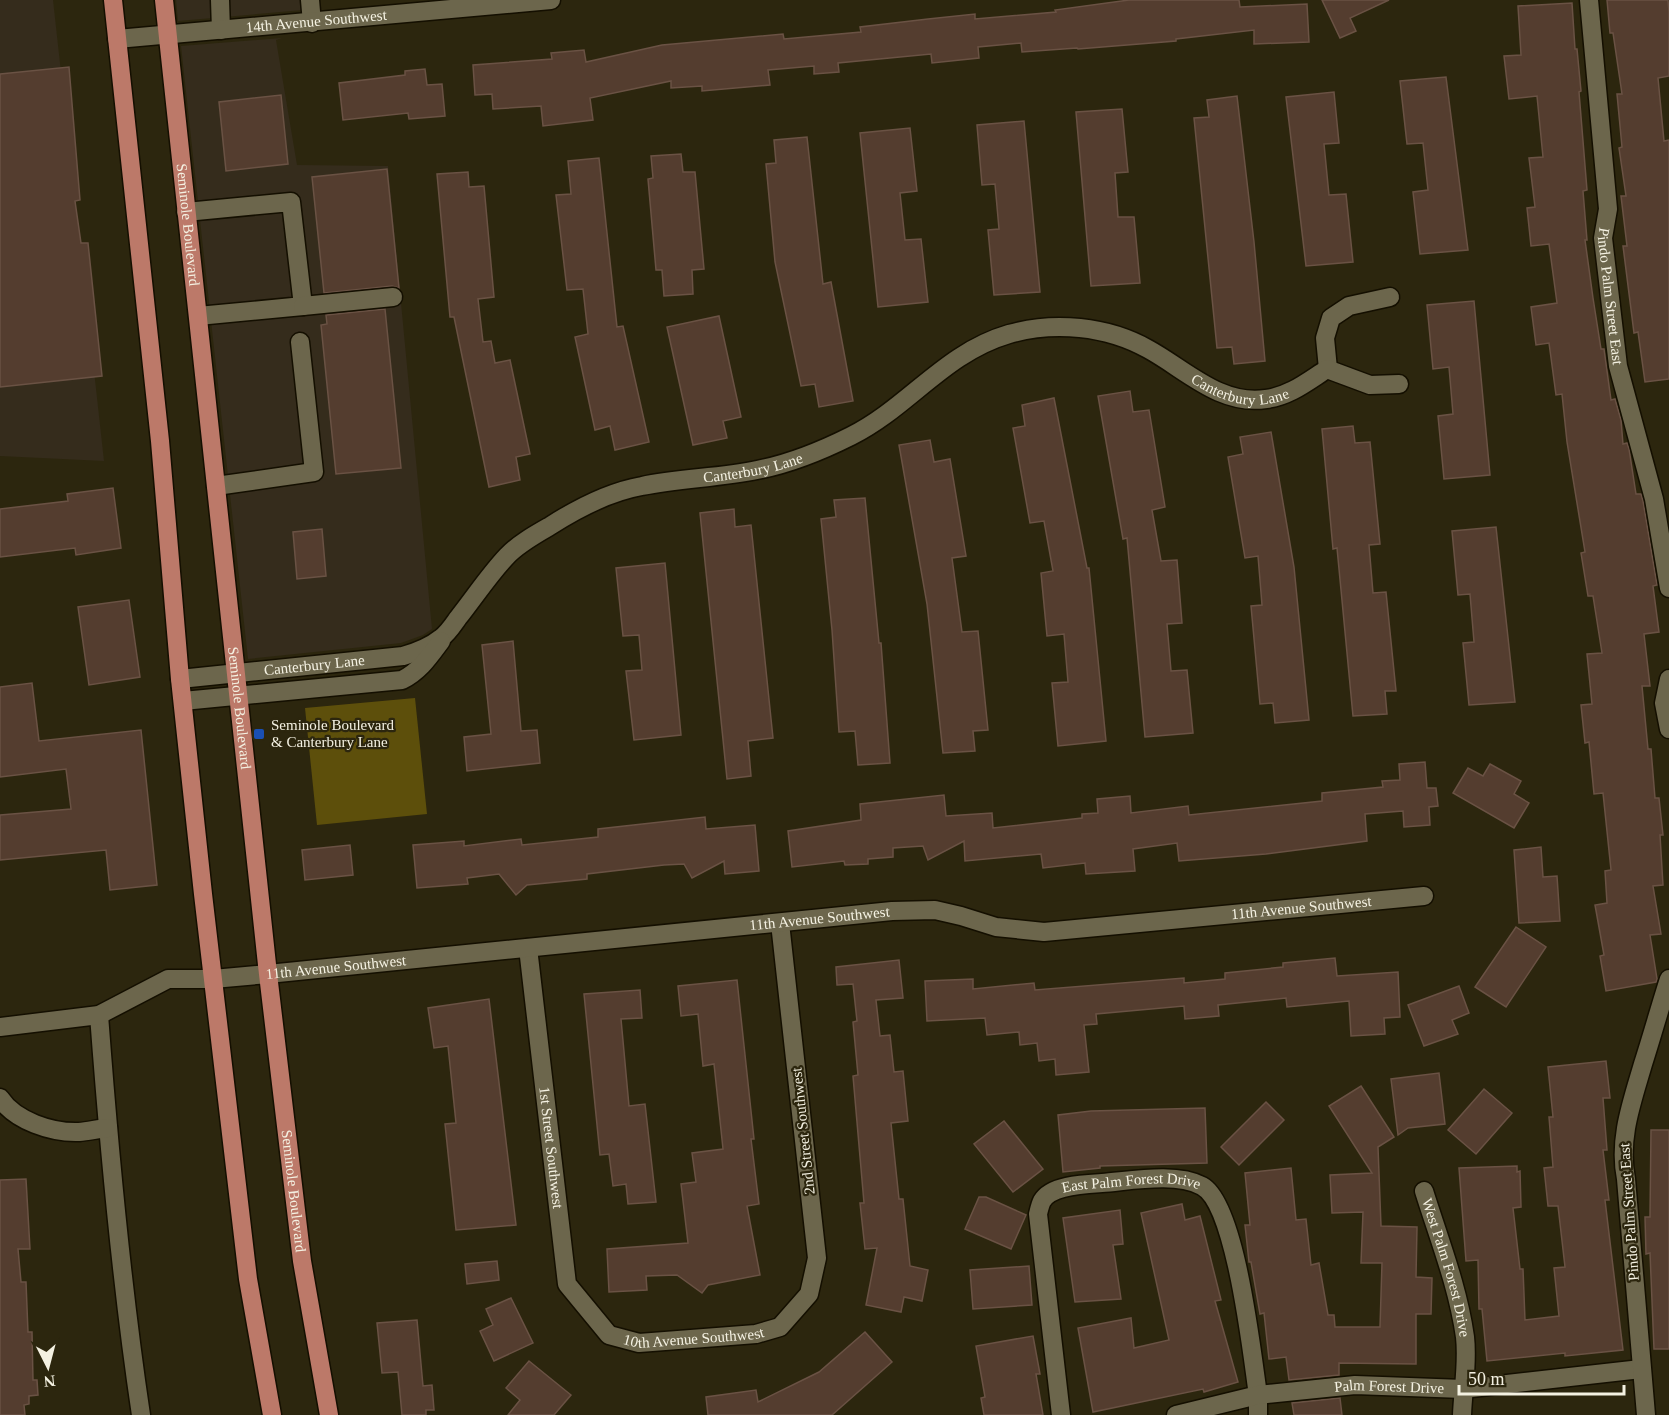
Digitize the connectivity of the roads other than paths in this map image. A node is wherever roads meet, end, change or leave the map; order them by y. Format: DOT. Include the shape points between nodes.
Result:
graph roads {
  1 [pos="113,0"];
  2 [pos="164,0"];
  3 [pos="220,0"];
  4 [pos="310,0"];
  5 [pos="551,0"];
  6 [pos="1589,0"];
  7 [pos="456,5"];
  8 [pos="312,23"];
  9 [pos="221,30"];
  10 [pos="168,34"];
  11 [pos="117,39"];
  12 [pos="186,212"];
  13 [pos="393,297"];
  14 [pos="1390,297"];
  15 [pos="303,306"];
  16 [pos="198,316"];
  17 [pos="300,342"];
  18 [pos="1328,369"];
  19 [pos="1399,384"];
  20 [pos="216,486"];
  21 [pos="1669,588"];
  22 [pos="443,637"];
  23 [pos="236,673"];
  24 [pos="180,679"];
  25 [pos="1669,679"];
  26 [pos="238,695"];
  27 [pos="183,701"];
  28 [pos="1669,729"];
  29 [pos="1424,896"];
  30 [pos="780,923"];
  31 [pos="528,948"];
  32 [pos="268,974"];
  33 [pos="213,979"];
  34 [pos="1669,979"];
  35 [pos="99,1015"];
  36 [pos="0,1027"];
  37 [pos="0,1098"];
  38 [pos="108,1128"];
  39 [pos="1424,1191"];
  40 [pos="780,1327"];
  41 [pos="609,1335"];
  42 [pos="1641,1369"];
  43 [pos="1463,1389"];
  44 [pos="1258,1395"];
  45 [pos="141,1415"];
  46 [pos="272,1415"];
  47 [pos="329,1415"];
  48 [pos="1061,1415"];
  49 [pos="1176,1415"];
  50 [pos="1258,1415"];
  51 [pos="1462,1415"];
  52 [pos="1646,1415"];
  1 -- 11 [label="main road"];
  2 -- 10 [label="main road, Seminole Boulevard"];
  3 -- 9 [label="street"];
  4 -- 8 [label="street"];
  5 -- 7 [label="street, 14th Avenue Southwest"];
  6 -- 21 [label="street, Pindo Palm Street East" via="1608,209 1604,238 1618,366 1654,499"];
  7 -- 8 [label="street, 14th Avenue Southwest"];
  8 -- 9 [label="street, 14th Avenue Southwest"];
  9 -- 10 [label="street, 14th Avenue Southwest"];
  10 -- 11 [label="street, 14th Avenue Southwest"];
  10 -- 12 [label="main road, Seminole Boulevard"];
  11 -- 24 [label="main road" via="160,441"];
  12 -- 15 [label="street" via="291,202"];
  12 -- 16 [label="main road, Seminole Boulevard"];
  13 -- 15 [label="street"];
  14 -- 18 [label="street" via="1349,306 1331,318 1325,338"];
  15 -- 16 [label="street"];
  16 -- 20 [label="main road, Seminole Boulevard"];
  17 -- 20 [label="street" via="314,472"];
  18 -- 19 [label="street" via="1370,385"];
  18 -- 22 [label="street, Canterbury Lane" via="1280,396 1237,398 1206,385 1145,347 1106,333 1059,327 1011,333 964,353 880,419 821,450 780,465 639,486 591,502 508,554"];
  20 -- 23 [label="main road, Seminole Boulevard"];
  22 -- 23 [label="street, Canterbury Lane" via="403,656"];
  22 -- 26 [label="street" via="425,663 402,680"];
  23 -- 24 [label="street, Canterbury Lane"];
  23 -- 26 [label="main road, Seminole Boulevard"];
  24 -- 27 [label="main road"];
  25 -- 28 [label="street" via="1664,703"];
  26 -- 27 [label="street"];
  26 -- 32 [label="main road, Seminole Boulevard"];
  27 -- 33 [label="main road"];
  29 -- 30 [label="street, 11th Avenue Southwest" via="1044,932 996,927 935,910"];
  30 -- 31 [label="street, 11th Avenue Southwest"];
  30 -- 40 [label="street, 2nd Street Southwest" via="817,1258 809,1294"];
  31 -- 32 [label="street, 11th Avenue Southwest"];
  31 -- 41 [label="street, 1st Street Southwest" via="567,1284"];
  32 -- 33 [label="street, 11th Avenue Southwest"];
  32 -- 47 [label="main road, Seminole Boulevard" via="302,1261"];
  33 -- 35 [label="street, 11th Avenue Southwest" via="168,979"];
  33 -- 46 [label="main road" via="248,1279"];
  34 -- 42 [label="street, Pindo Palm Street East" via="1623,1139"];
  35 -- 36 [label="street"];
  35 -- 38 [label="street"];
  37 -- 38 [label="street" via="6,1107 33,1125 78,1132"];
  38 -- 45 [label="street"];
  39 -- 43 [label="street, West Palm Forest Drive" via="1463,1327"];
  40 -- 41 [label="street, 10th Avenue Southwest" via="756,1334 639,1343"];
  42 -- 43 [label="street, Palm Forest Drive"];
  42 -- 52 [label="street, Pindo Palm Street East"];
  43 -- 44 [label="street, Palm Forest Drive" via="1355,1385"];
  43 -- 51 [label="street, West Palm Forest Drive"];
  44 -- 48 [label="street, East Palm Forest Drive" via="1240,1271 1221,1211 1203,1186 1180,1178 1076,1185 1043,1199 1038,1214"];
  44 -- 49 [label="street, Palm Forest Drive"];
  44 -- 50 [label="street, East Palm Forest Drive"];
}
